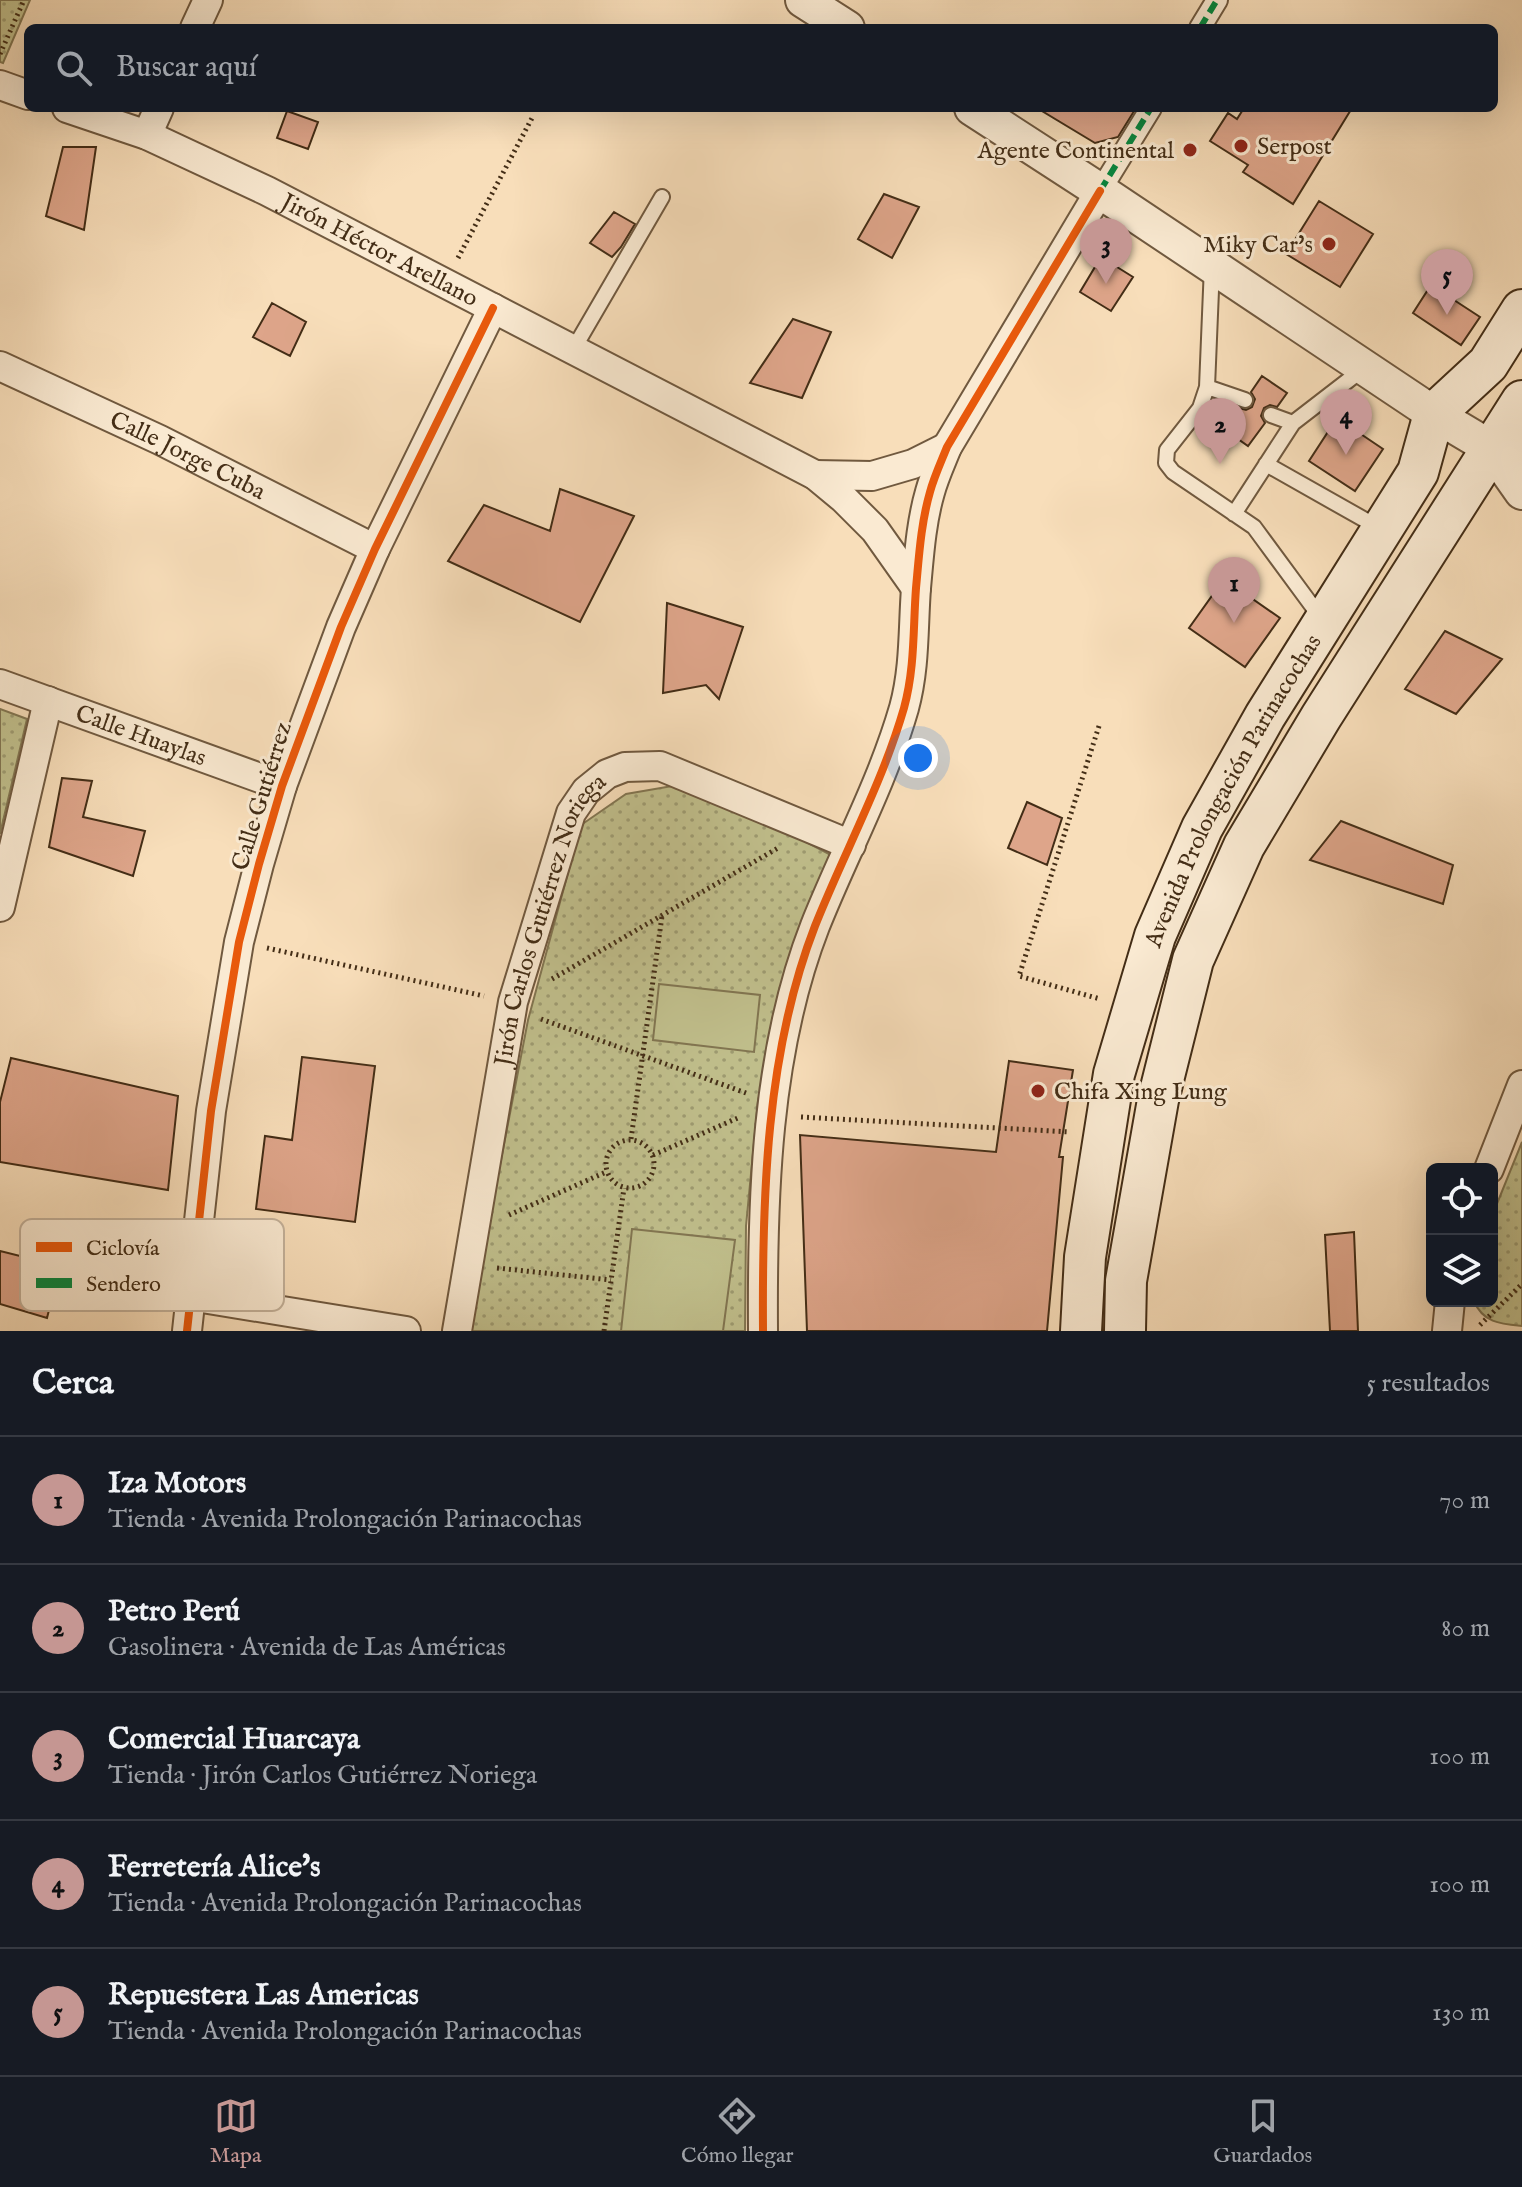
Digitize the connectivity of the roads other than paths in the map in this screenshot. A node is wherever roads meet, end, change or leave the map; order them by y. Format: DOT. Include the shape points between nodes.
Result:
graph roads {
  1 [pos="208,0"];
  2 [pos="803,0"];
  3 [pos="1217,0"];
  4 [pos="197,24"];
  5 [pos="841,24"];
  6 [pos="1202,24"];
  7 [pos="0,85"];
  8 [pos="24,94"];
  9 [pos="79,112"];
  10 [pos="157,112"];
  11 [pos="978,112"];
  12 [pos="1149,112"];
  13 [pos="147,135"];
  14 [pos="1100,191"];
  15 [pos="662,197"];
  16 [pos="1212,266"];
  17 [pos="493,308"];
  18 [pos="1522,310"];
  19 [pos="573,350"];
  20 [pos="0,366"];
  21 [pos="1363,369"];
  22 [pos="1207,387"];
  23 [pos="1245,400"];
  24 [pos="1522,401"];
  25 [pos="1434,414"];
  26 [pos="1271,415"];
  27 [pos="1293,423"];
  28 [pos="947,447"];
  29 [pos="1506,451"];
  30 [pos="1266,464"];
  31 [pos="815,475"];
  32 [pos="1522,492"];
  33 [pos="1234,514"];
  34 [pos="1382,529"];
  35 [pos="375,549"];
  36 [pos="916,588"];
  37 [pos="1324,622"];
  38 [pos="0,684"];
  39 [pos="48,701"];
  40 [pos="282,786"];
  41 [pos="851,845"];
  42 [pos="0,907"];
  43 [pos="1522,1085"];
  44 [pos="1491,1163"];
  45 [pos="199,1219"];
  46 [pos="1449,1307"];
  47 [pos="189,1311"];
  48 [pos="283,1311"];
  49 [pos="187,1331"];
  50 [pos="406,1331"];
  51 [pos="457,1331"];
  52 [pos="763,1331"];
  53 [pos="1081,1331"];
  54 [pos="1125,1331"];
  55 [pos="1447,1331"];
  1 -- 4 [label="street"];
  2 -- 5 [label="street"];
  3 -- 6 [label="street"];
  7 -- 8 [label="street"];
  9 -- 13 [label="street, Jirón Héctor Arellano"];
  10 -- 13 [label="street"];
  11 -- 14 [label="street"];
  12 -- 14 [label="street"];
  13 -- 17 [label="street, Jirón Héctor Arellano"];
  14 -- 16 [label="street"];
  14 -- 28 [label="street"];
  15 -- 19 [label="lane"];
  16 -- 21 [label="street"];
  16 -- 22 [label="lane"];
  17 -- 19 [label="street, Jirón Héctor Arellano"];
  17 -- 35 [label="street, Calle Gutiérrez"];
  18 -- 25 [label="main road" via="1488,364"];
  19 -- 31 [label="street, Jirón Héctor Arellano"];
  20 -- 35 [label="street, Calle Jorge Cuba"];
  21 -- 25 [label="street"];
  21 -- 27 [label="lane"];
  22 -- 23 [label="lane"];
  22 -- 33 [label="lane" via="1200,408 1167,450 1166,463"];
  24 -- 29 [label="main road, Avenida Prolongación Parinacochas"];
  25 -- 29 [label="street"];
  25 -- 34 [label="main road, Avenida Prolongación Parinacochas" via="1418,472"];
  26 -- 27 [label="lane"];
  27 -- 30 [label="lane"];
  28 -- 31 [label="street, Jirón Héctor Arellano" via="872,476"];
  28 -- 36 [label="street" via="930,491"];
  29 -- 32 [label="street"];
  29 -- 54 [label="main road, Avenida Prolongación Parinacochas" via="1321,717 1244,846 1193,960 1158,1100 1126,1281"];
  30 -- 33 [label="lane"];
  30 -- 34 [label="lane"];
  31 -- 36 [label="street, Jirón Héctor Arellano" via="875,530"];
  33 -- 37 [label="lane" via="1254,527"];
  34 -- 37 [label="main road, Avenida Prolongación Parinacochas"];
  35 -- 40 [label="street, Calle Gutiérrez"];
  36 -- 41 [label="street" via="905,706"];
  37 -- 53 [label="main road, Avenida Prolongación Parinacochas" via="1202,828 1155,936 1114,1074 1085,1257"];
  38 -- 39 [label="street, Calle Huaylas"];
  39 -- 40 [label="street, Calle Huaylas"];
  39 -- 42 [label="street"];
  40 -- 45 [label="street, Calle Gutiérrez" via="239,942"];
  41 -- 51 [label="street, Jirón Carlos Gutiérrez Noriega" via="660,766 625,767 586,791 571,813 512,1005"];
  41 -- 52 [label="street" via="792,997 776,1079 762,1229"];
  43 -- 44 [label="street"];
  46 -- 55 [label="street"];
  47 -- 49 [label="street, Calle Gutiérrez"];
  48 -- 50 [label="street"];
}
